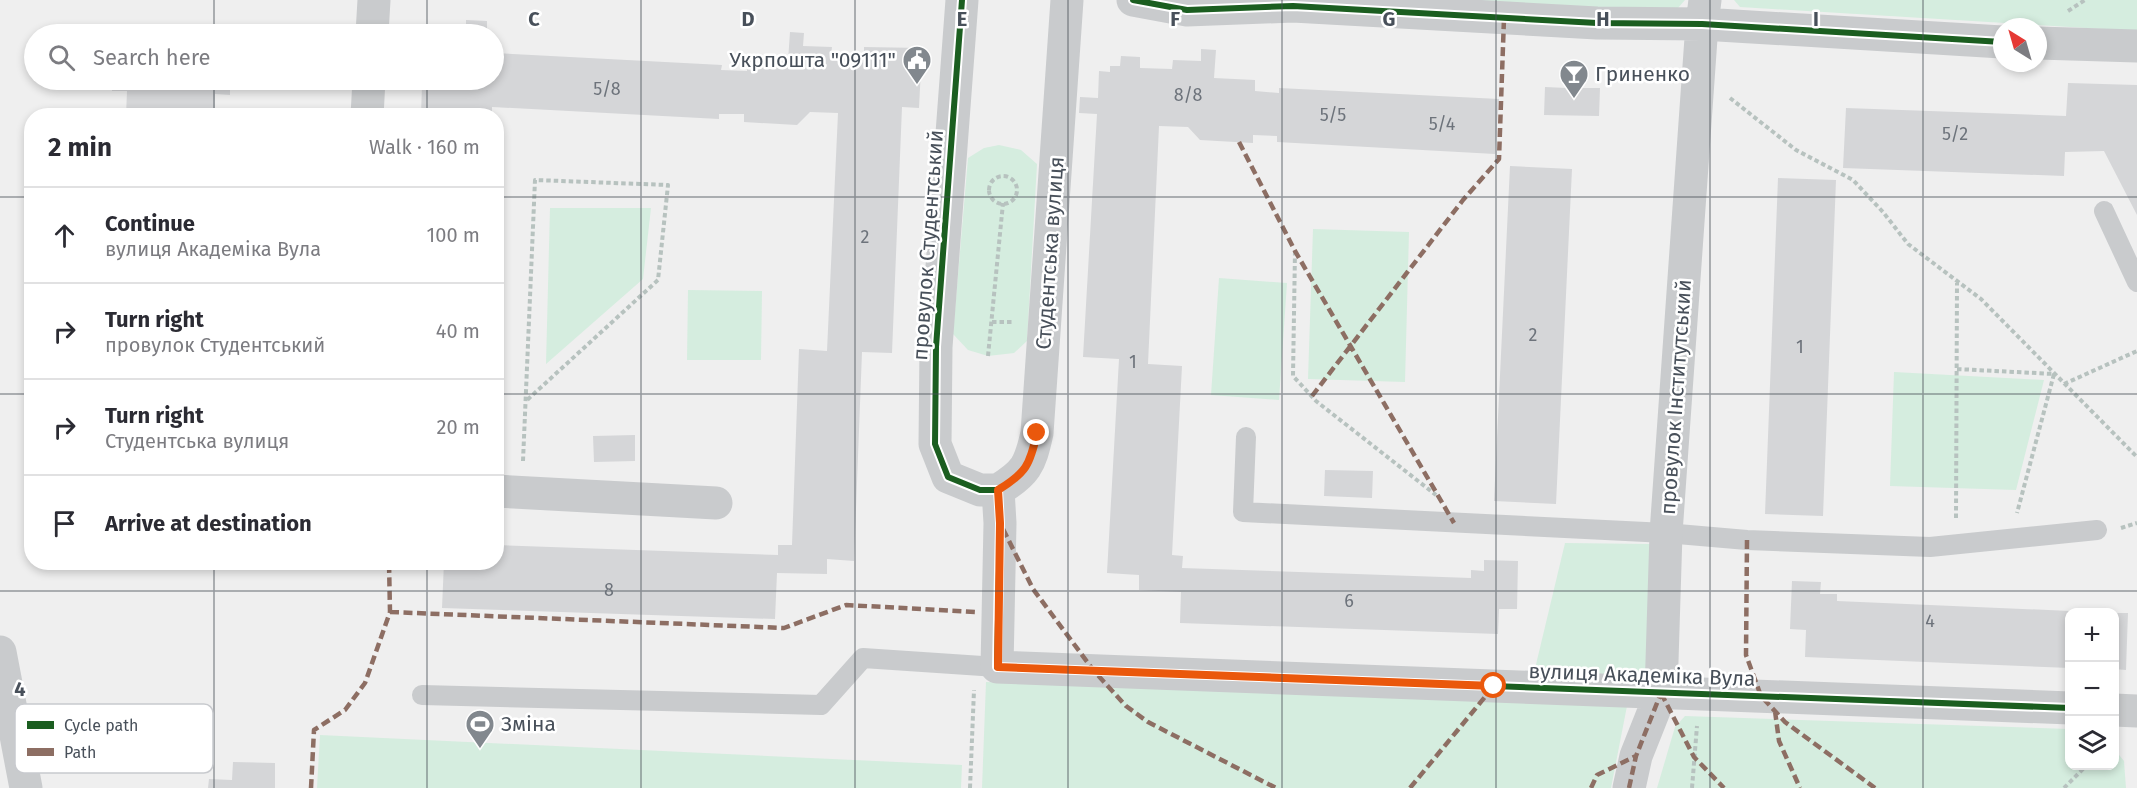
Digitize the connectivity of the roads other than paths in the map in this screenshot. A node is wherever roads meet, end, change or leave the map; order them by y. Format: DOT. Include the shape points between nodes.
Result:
graph roads {
  1 [pos="374,0"];
  2 [pos="962,0"];
  3 [pos="1067,0"];
  4 [pos="1133,0"];
  5 [pos="1704,12"];
  6 [pos="373,24"];
  7 [pos="1993,41"];
  8 [pos="2047,43"];
  9 [pos="2137,46"];
  10 [pos="368,90"];
  11 [pos="367,108"];
  12 [pos="2104,211"];
  13 [pos="2137,282"];
  14 [pos="1246,437"];
  15 [pos="998,490"];
  16 [pos="509,492"];
  17 [pos="716,503"];
  18 [pos="2097,530"];
  19 [pos="1666,533"];
  20 [pos="0,652"];
  21 [pos="998,667"];
  22 [pos="1661,693"];
  23 [pos="422,695"];
  24 [pos="2065,708"];
  25 [pos="2119,710"];
  26 [pos="2137,711"];
  27 [pos="15,730"];
  28 [pos="23,773"];
  29 [pos="26,788"];
  30 [pos="1629,788"];
  1 -- 6 [label="street"];
  2 -- 15 [label="street, провулок Студентський" via="936,347 935,444 948,477 980,490"];
  3 -- 15 [label="street, Студентська вулиця" via="1037,433 1030,461 1016,479"];
  4 -- 5 [label="street" via="1188,10 1293,6 1597,23"];
  5 -- 7 [label="street"];
  5 -- 19 [label="street, провулок Інститутський"];
  8 -- 9 [label="street"];
  10 -- 11 [label="street"];
  12 -- 13 [label="lane"];
  14 -- 19 [label="lane" via="1243,512"];
  15 -- 21 [label="street"];
  16 -- 17 [label="street"];
  18 -- 19 [label="lane" via="1930,547"];
  19 -- 22 [label="street, провулок Інститутський"];
  20 -- 27 [label="street"];
  21 -- 22 [label="street, вулиця Академіка Вула"];
  21 -- 23 [label="lane" via="863,658 821,705"];
  22 -- 24 [label="street, вулиця Академіка Вула"];
  22 -- 30 [label="street, провулок Інститутський" via="1636,756"];
  25 -- 26 [label="street"];
  28 -- 29 [label="street"];
}
